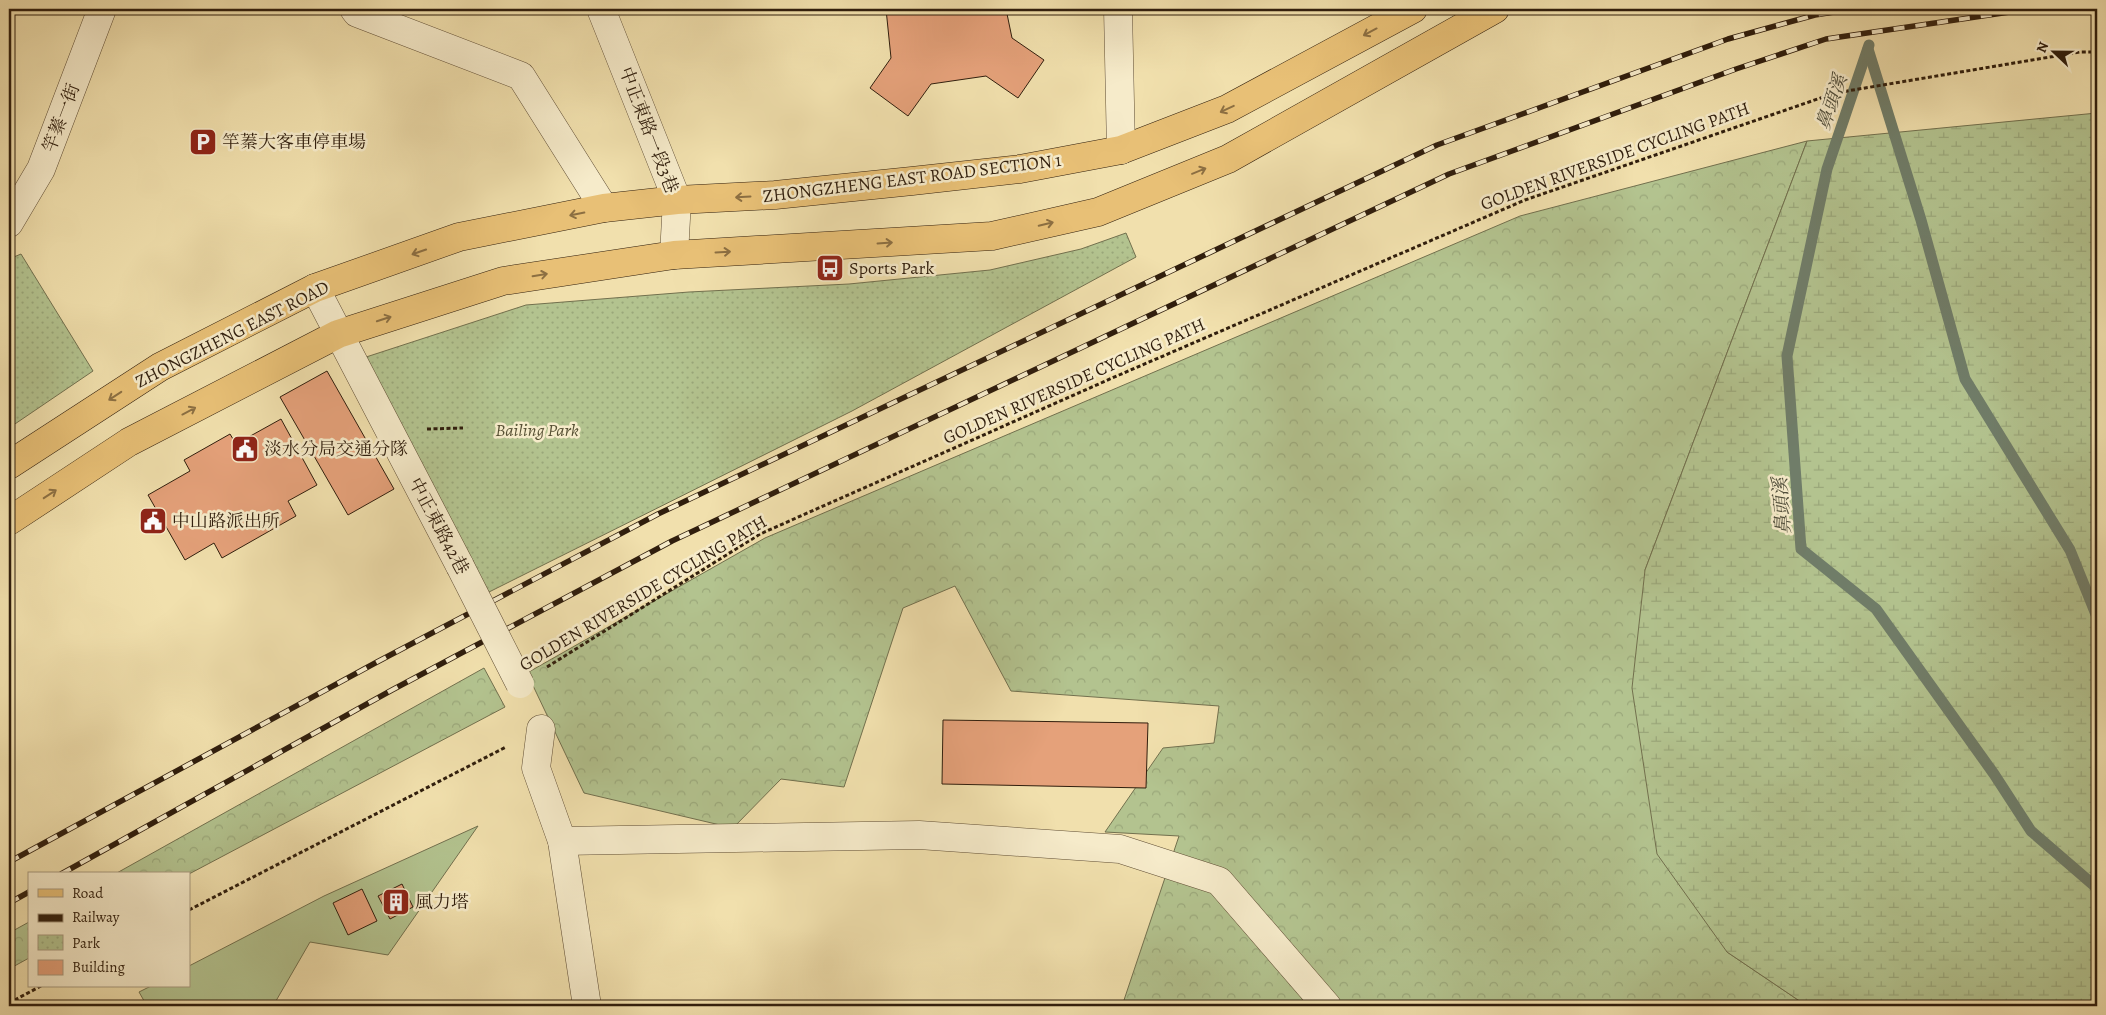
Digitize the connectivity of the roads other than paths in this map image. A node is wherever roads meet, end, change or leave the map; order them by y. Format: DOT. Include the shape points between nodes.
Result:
graph roads {
  1 [pos="102,9"];
  2 [pos="354,9"];
  3 [pos="602,9"];
  4 [pos="1118,9"];
  5 [pos="1413,9"];
  6 [pos="1495,9"];
  7 [pos="1121,150"];
  8 [pos="677,200"];
  9 [pos="604,208"];
  10 [pos="9,222"];
  11 [pos="674,255"];
  12 [pos="315,288"];
  13 [pos="338,334"];
  14 [pos="9,465"];
  15 [pos="9,521"];
  16 [pos="520,684"];
  17 [pos="541,729"];
  18 [pos="562,841"];
  19 [pos="587,1006"];
  20 [pos="1328,1006"];
  1 -- 10 [label="street, 竿蓁一街" via="41,169"];
  2 -- 9 [label="street" via="521,76"];
  3 -- 8 [label="street, 中正東路一段3巷"];
  4 -- 7 [label="street"];
  5 -- 7 [label="main road, ZHONGZHENG EAST ROAD SECTION 1, one-way" via="1227,110"];
  11 -- 6 [label="main road, one-way" via="992,236 1098,212 1228,159"];
  7 -- 8 [label="main road, ZHONGZHENG EAST ROAD SECTION 1, one-way" via="1020,169 912,182"];
  8 -- 9 [label="main road, ZHONGZHENG EAST ROAD"];
  8 -- 11 [label="street, 中正東路一段3巷"];
  9 -- 12 [label="main road, ZHONGZHENG EAST ROAD, one-way" via="459,238"];
  13 -- 11 [label="main road, one-way" via="503,281"];
  12 -- 13 [label="street, 中正東路42巷"];
  12 -- 14 [label="main road, ZHONGZHENG EAST ROAD, one-way" via="160,368"];
  15 -- 13 [label="main road, one-way" via="129,442"];
  13 -- 16 [label="street, 中正東路42巷, bridge"];
  17 -- 18 [label="street" via="536,768"];
  18 -- 19 [label="street"];
  18 -- 20 [label="street" via="920,835 1120,849 1220,880"];
}
